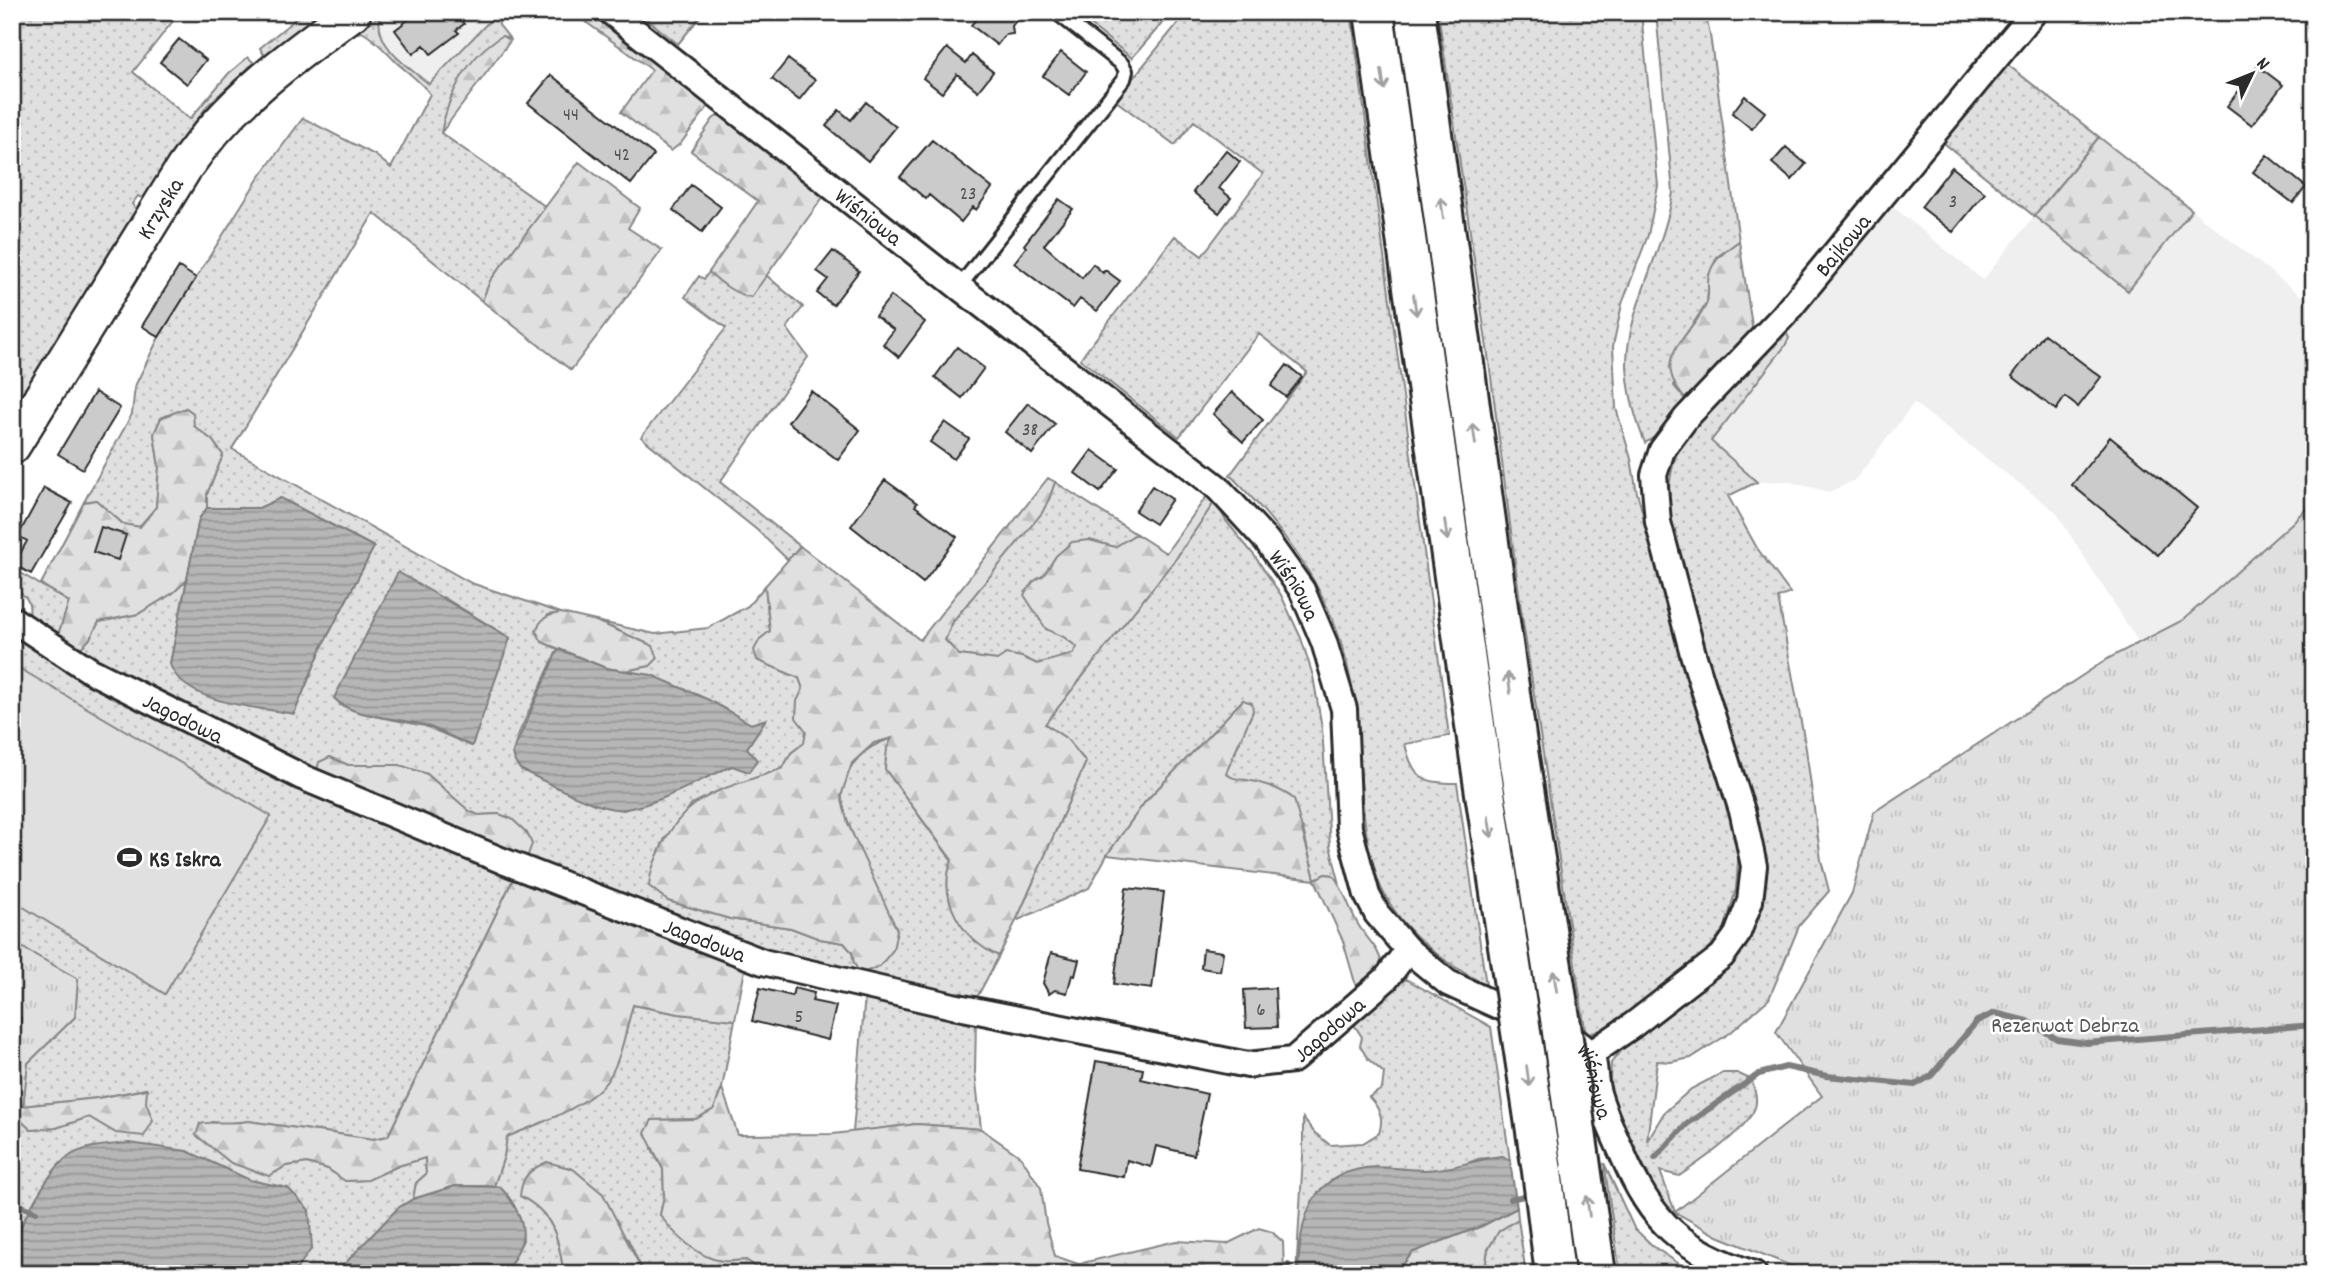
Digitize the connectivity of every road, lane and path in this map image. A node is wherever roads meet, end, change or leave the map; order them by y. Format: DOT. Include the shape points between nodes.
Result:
graph roads {
  1 [pos="353,12"];
  2 [pos="611,12"];
  3 [pos="1056,12"];
  4 [pos="1374,12"];
  5 [pos="1415,12"];
  6 [pos="2034,12"];
  7 [pos="959,287"];
  8 [pos="12,446"];
  9 [pos="12,619"];
  10 [pos="1408,950"];
  11 [pos="1592,1054"];
  12 [pos="1555,1274"];
  13 [pos="1596,1274"];
  14 [pos="1754,1274"];
  1 -- 8 [label="street, Krzyska" via="268,76 213,128"];
  2 -- 7 [label="street, Wiśniowa"];
  3 -- 7 [label="lane" via="1122,64 1124,79"];
  4 -- 12 [label="highway, one-way, bridge"];
  13 -- 5 [label="highway, one-way, bridge"];
  6 -- 11 [label="street, Bajkowa" via="1784,314 1686,418 1662,450 1654,475 1658,522 1743,814 1754,866 1750,901 1737,936 1722,956"];
  7 -- 10 [label="street, Wiśniowa" via="1217,487 1267,541 1302,590 1344,709 1349,828 1359,870 1377,914"];
  9 -- 10 [label="street, Jagodowa" via="91,671 302,777 763,961 953,1006 1248,1065 1293,1060 1386,979"];
  10 -- 11 [label="street, Wiśniowa" via="1448,983 1577,1042"];
  11 -- 14 [label="street, Wiśniowa" via="1607,1120 1651,1211 1688,1245"];
}
